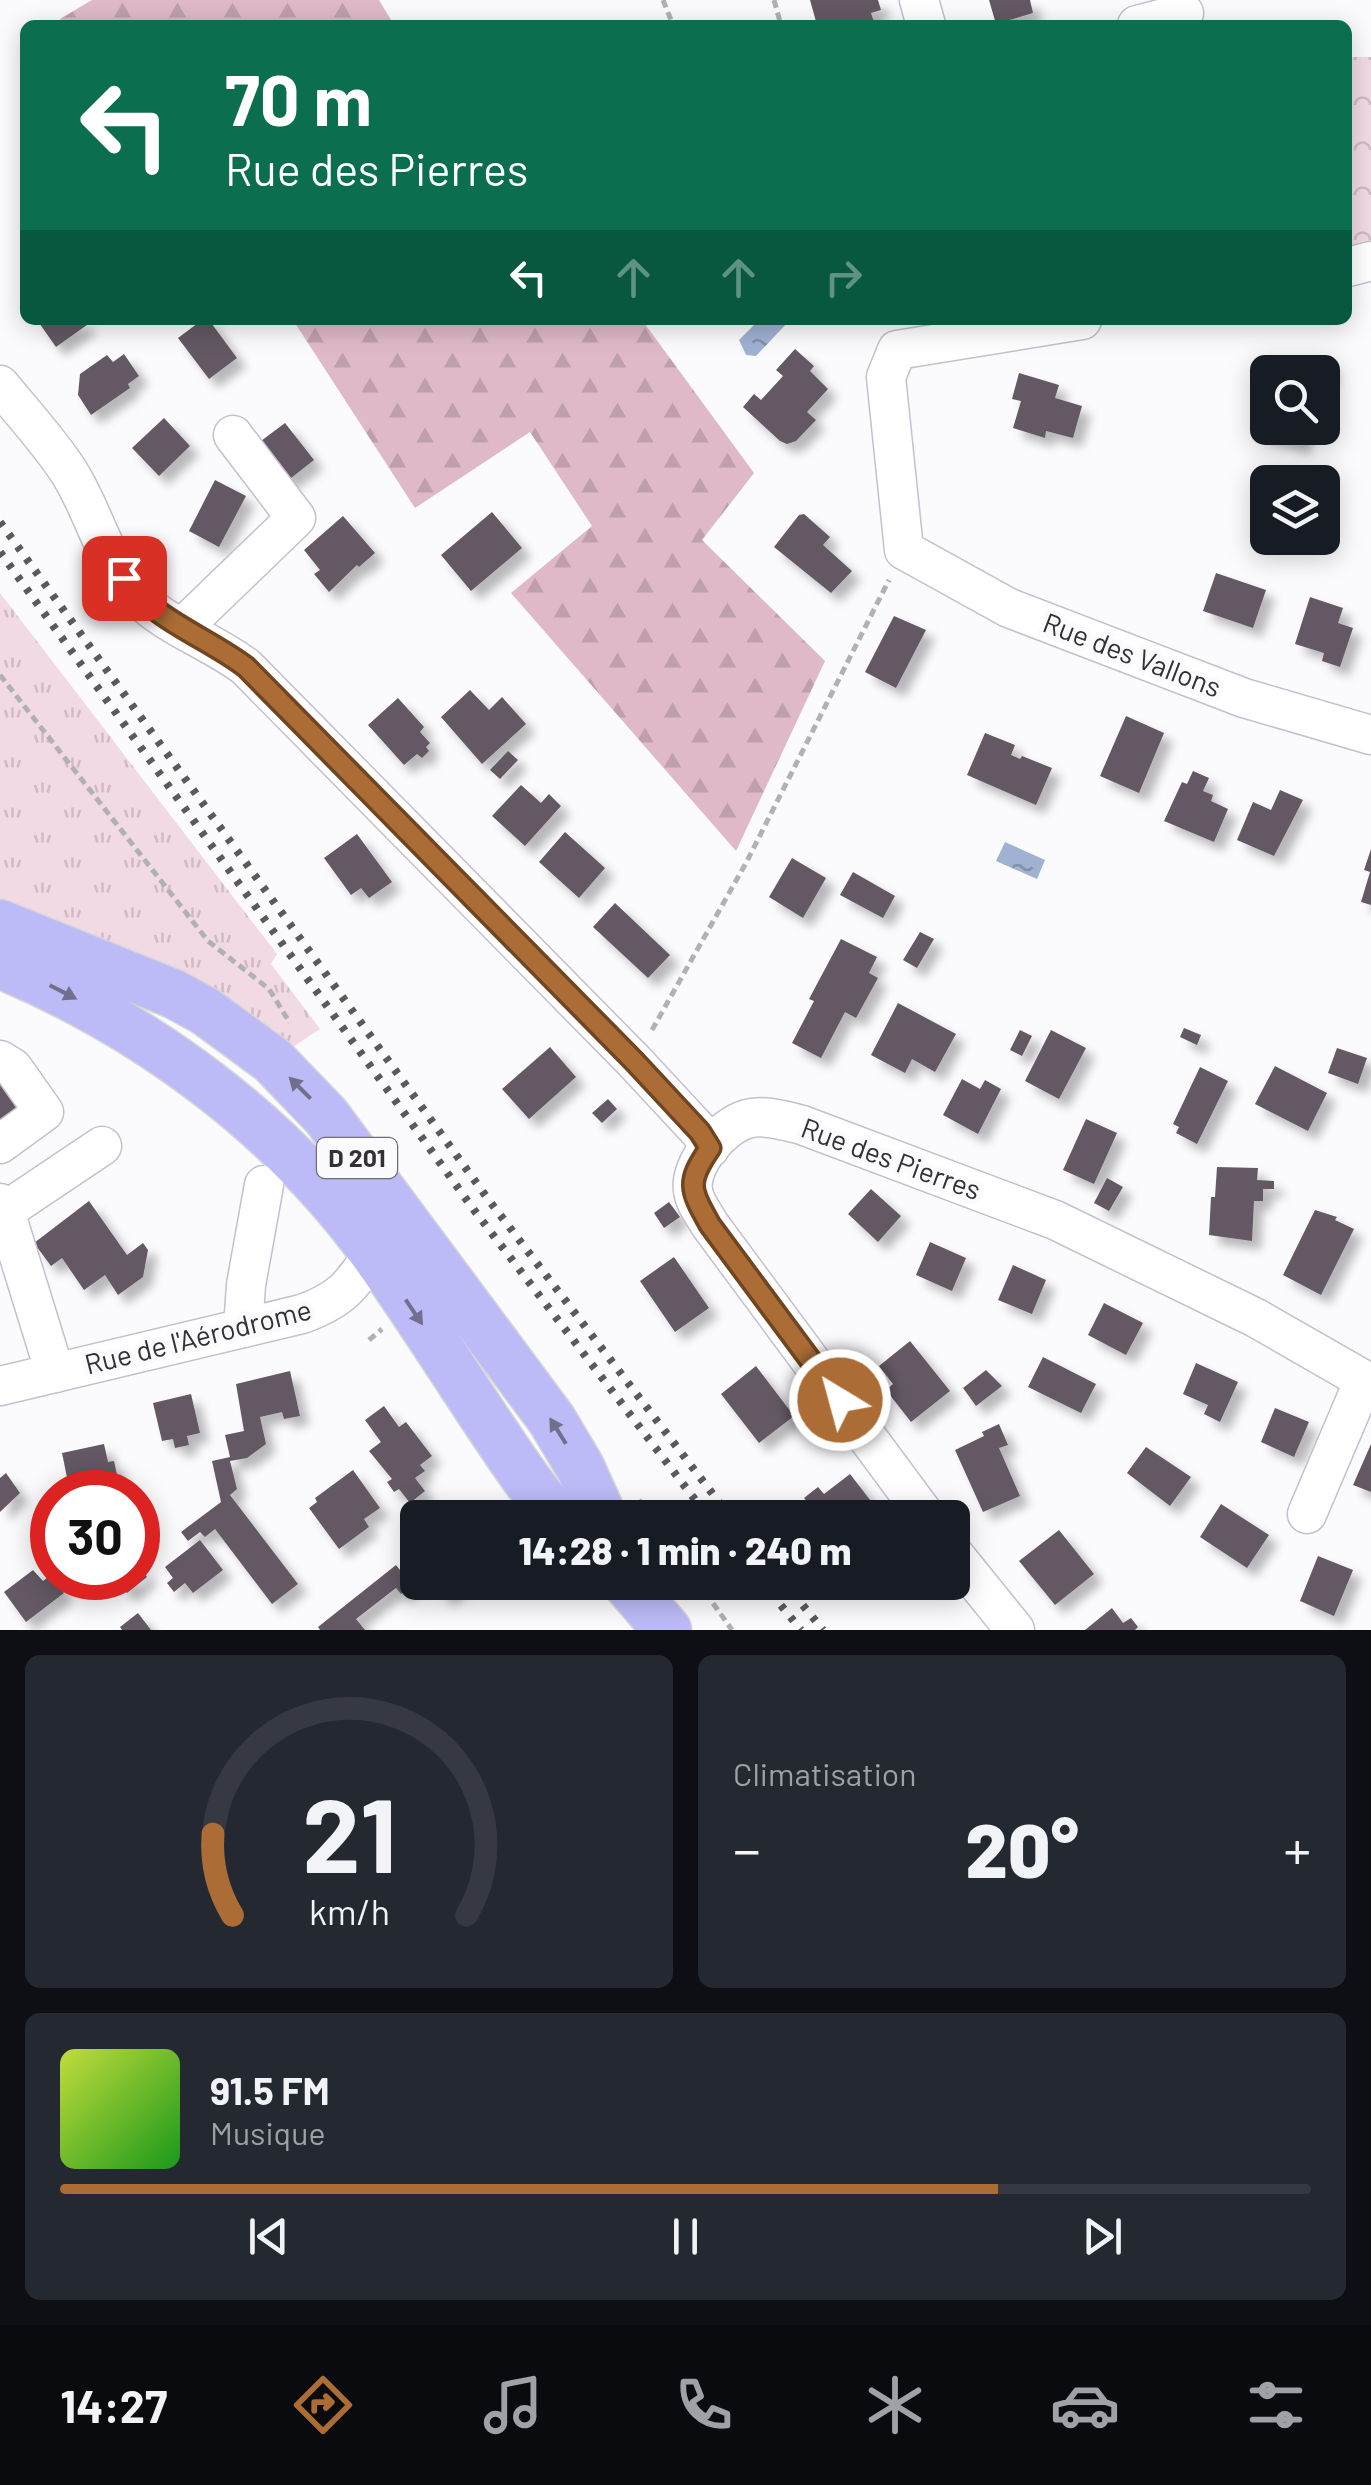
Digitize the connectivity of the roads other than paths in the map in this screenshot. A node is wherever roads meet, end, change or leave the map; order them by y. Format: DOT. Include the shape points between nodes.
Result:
graph roads {
  1 [pos="1185,13"];
  2 [pos="1158,20"];
  3 [pos="1047,325"];
  4 [pos="0,385"];
  5 [pos="233,435"];
  6 [pos="182,628"];
  7 [pos="1371,735"];
  8 [pos="0,924"];
  9 [pos="0,964"];
  10 [pos="0,1060"];
  11 [pos="0,1144"];
  12 [pos="102,1146"];
  13 [pos="710,1148"];
  14 [pos="264,1184"];
  15 [pos="3,1207"];
  16 [pos="374,1252"];
  17 [pos="243,1328"];
  18 [pos="55,1373"];
  19 [pos="1367,1382"];
  20 [pos="0,1386"];
  21 [pos="544,1500"];
  22 [pos="595,1500"];
  23 [pos="914,1500"];
  24 [pos="1307,1514"];
  25 [pos="970,1574"];
  26 [pos="642,1600"];
  27 [pos="667,1630"];
  28 [pos="1015,1630"];
  1 -- 2 [label="street"];
  3 -- 7 [label="street, Rue des Vallons" via="897,350 886,376 904,550 1009,608 1244,698"];
  4 -- 6 [label="street" via="67,469 111,561 137,596"];
  5 -- 6 [label="street" via="296,518"];
  6 -- 13 [label="street" via="246,667 634,1061"];
  22 -- 8 [label="main road, D 201, one-way" via="552,1420 326,1116 284,1072 174,994"];
  9 -- 16 [label="main road, D 201, one-way" via="123,1026 206,1083 261,1128"];
  10 -- 11 [label="street" via="44,1112"];
  12 -- 15 [label="street"];
  13 -- 19 [label="street, Rue des Pierres" via="748,1118 802,1124 1054,1220 1256,1318"];
  13 -- 23 [label="street" via="692,1174 692,1194"];
  14 -- 17 [label="street"];
  15 -- 18 [label="street"];
  16 -- 17 [label="street, Rue de l'Aérodrome" via="338,1298"];
  16 -- 21 [label="main road, D 201, one-way"];
  17 -- 18 [label="street, Rue de l'Aérodrome"];
  18 -- 20 [label="street, Rue de l'Aérodrome"];
  19 -- 24 [label="street"];
  25 -- 28 [label="street"];
  26 -- 27 [label="main road"];
}
